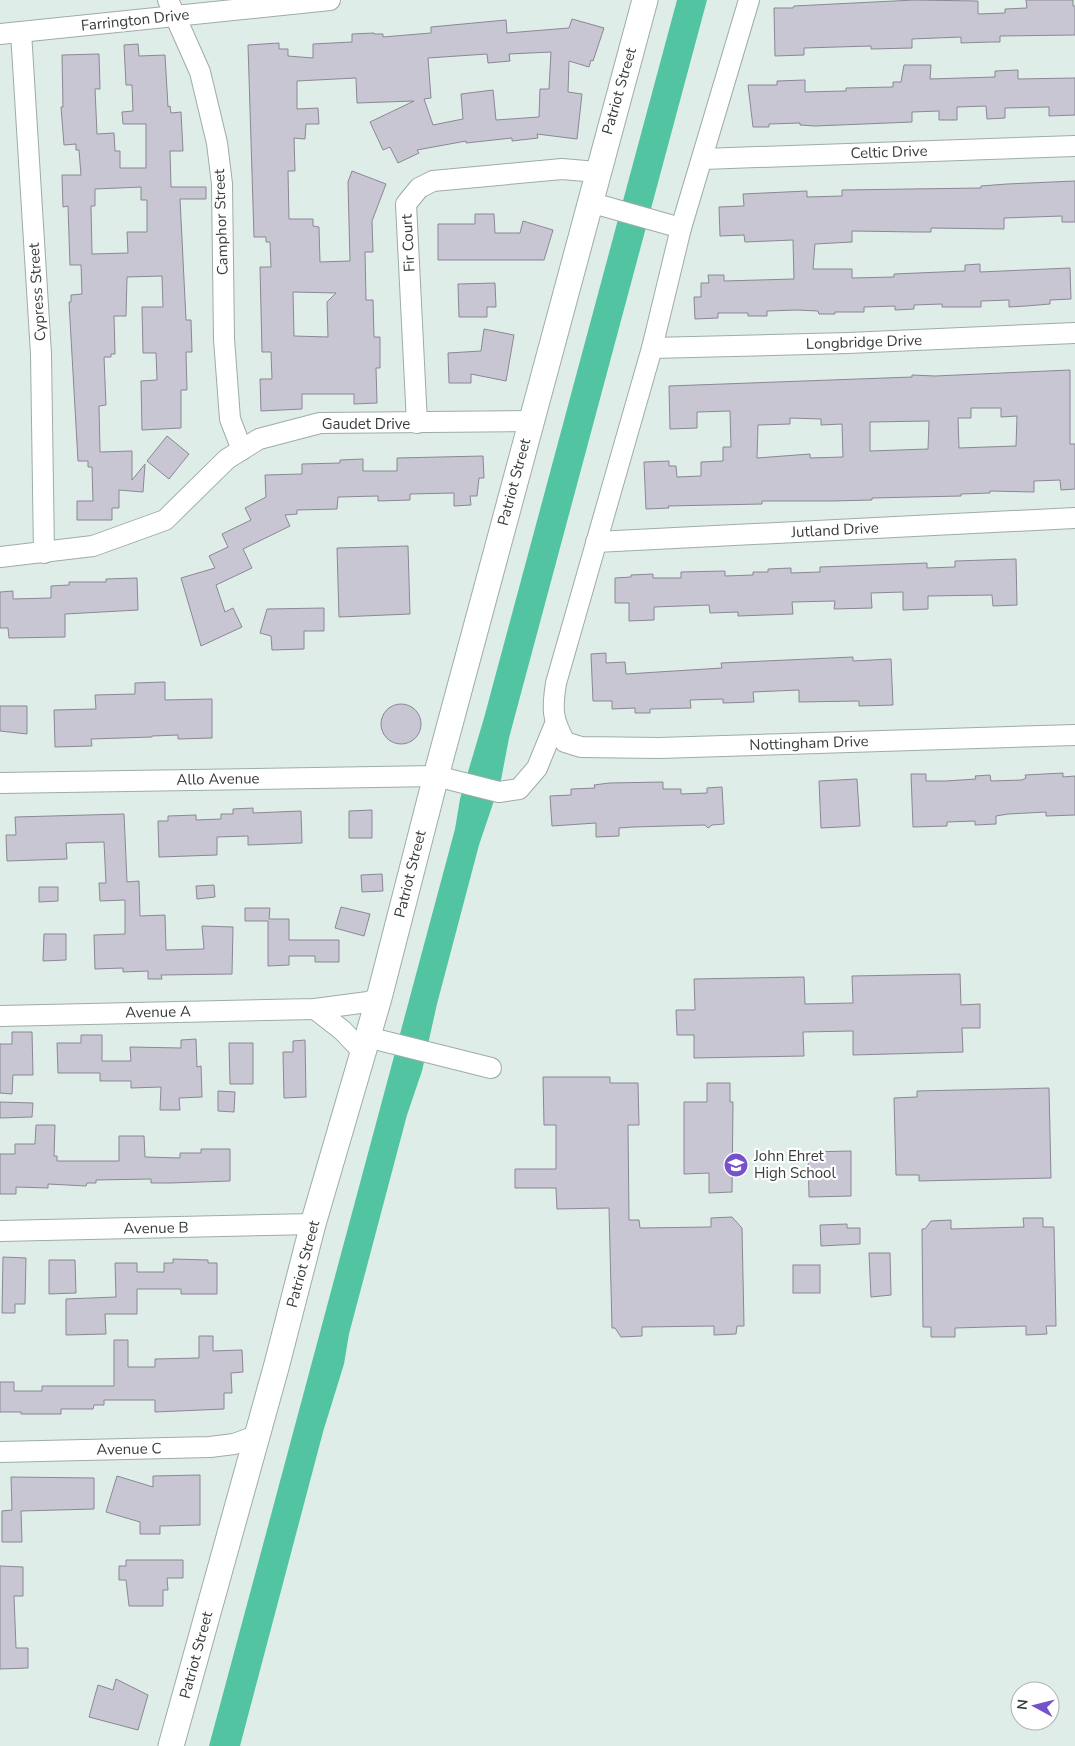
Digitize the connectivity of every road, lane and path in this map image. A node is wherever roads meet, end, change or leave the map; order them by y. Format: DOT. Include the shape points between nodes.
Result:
graph roads {
  1 [pos="330,0"];
  2 [pos="645,0"];
  3 [pos="749,0"];
  4 [pos="172,8"];
  5 [pos="21,32"];
  6 [pos="0,34"];
  7 [pos="1075,146"];
  8 [pos="704,159"];
  9 [pos="597,172"];
  10 [pos="595,203"];
  11 [pos="681,228"];
  12 [pos="1075,333"];
  13 [pos="652,348"];
  14 [pos="530,421"];
  15 [pos="417,424"];
  16 [pos="242,450"];
  17 [pos="1075,518"];
  18 [pos="596,542"];
  19 [pos="44,553"];
  20 [pos="0,557"];
  21 [pos="555,724"];
  22 [pos="1075,735"];
  23 [pos="446,778"];
  24 [pos="0,783"];
  25 [pos="379,998"];
  26 [pos="315,1009"];
  27 [pos="0,1016"];
  28 [pos="371,1044"];
  29 [pos="491,1068"];
  30 [pos="313,1224"];
  31 [pos="0,1231"];
  32 [pos="256,1436"];
  33 [pos="0,1452"];
  34 [pos="171,1746"];
  1 -- 4 [label="street, Farrington Drive"];
  2 -- 9 [label="main road, Patriot Street"];
  3 -- 8 [label="street"];
  4 -- 5 [label="street, Farrington Drive"];
  4 -- 16 [label="street, Camphor Street" via="200,72 217,143 222,184 224,339 230,419"];
  5 -- 6 [label="street, Farrington Drive"];
  5 -- 19 [label="street, Cypress Street" via="41,354"];
  7 -- 8 [label="street, Celtic Drive"];
  8 -- 11 [label="street"];
  9 -- 10 [label="main road, Patriot Street"];
  9 -- 15 [label="street, Fir Court" via="562,169 433,181 419,188 406,204"];
  10 -- 11 [label="street"];
  10 -- 14 [label="main road, Patriot Street"];
  11 -- 13 [label="street"];
  12 -- 13 [label="street, Longbridge Drive"];
  13 -- 18 [label="street"];
  14 -- 15 [label="street, Gaudet Drive"];
  14 -- 23 [label="main road, Patriot Street"];
  15 -- 16 [label="street, Gaudet Drive" via="320,423 259,439"];
  16 -- 19 [label="street, Gaudet Drive" via="227,459 165,520 93,546"];
  17 -- 18 [label="street, Jutland Drive"];
  18 -- 21 [label="street" via="556,684"];
  19 -- 20 [label="street, Gaudet Drive"];
  21 -- 22 [label="street, Nottingham Drive" via="565,742 581,747 659,748"];
  21 -- 23 [label="street, Allo Avenue" via="537,768 520,789 499,792"];
  23 -- 24 [label="street, Allo Avenue"];
  23 -- 25 [label="main road, Patriot Street"];
  25 -- 26 [label="street, Avenue A"];
  25 -- 28 [label="main road, Patriot Street"];
  26 -- 27 [label="street, Avenue A"];
  26 -- 28 [label="street" via="342,1030"];
  28 -- 29 [label="street"];
  28 -- 30 [label="main road, Patriot Street"];
  30 -- 31 [label="street, Avenue B"];
  30 -- 32 [label="main road, Patriot Street"];
  32 -- 33 [label="street, Avenue C" via="234,1444 210,1447"];
  32 -- 34 [label="main road, Patriot Street"];
}
